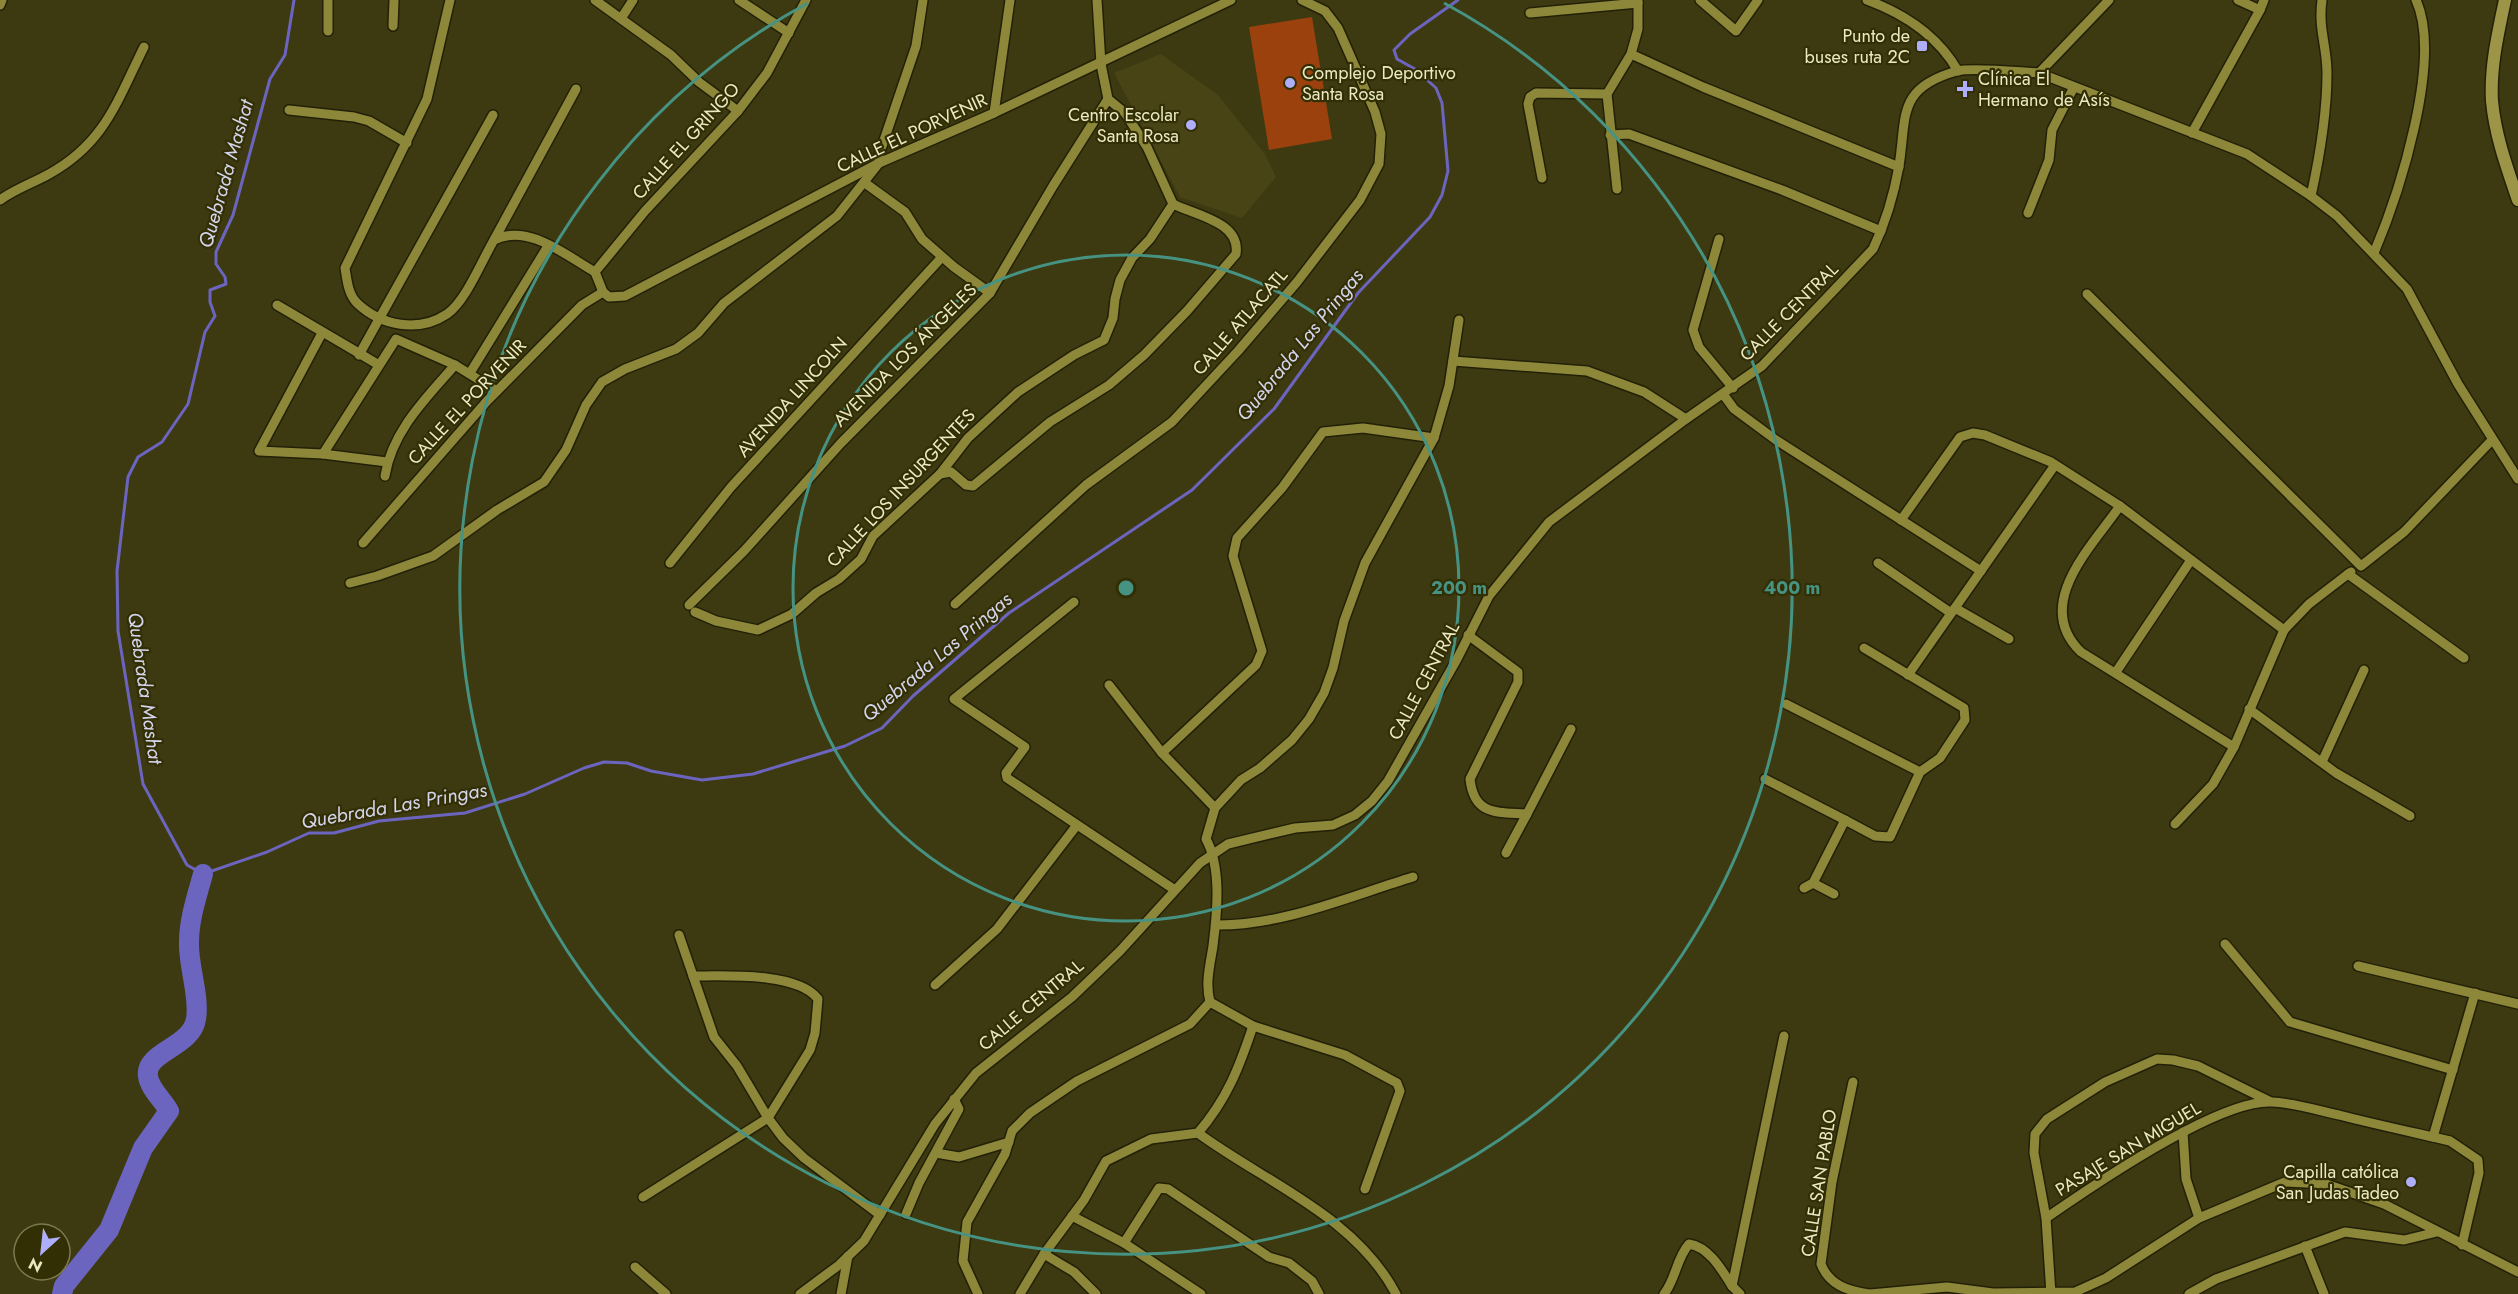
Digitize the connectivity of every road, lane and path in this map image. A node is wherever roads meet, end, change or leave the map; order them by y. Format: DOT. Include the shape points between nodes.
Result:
graph roads {
  1 [pos="2,0"];
  2 [pos="328,0"];
  3 [pos="394,0"];
  4 [pos="450,0"];
  5 [pos="595,0"];
  6 [pos="633,0"];
  7 [pos="739,0"];
  8 [pos="806,0"];
  9 [pos="923,0"];
  10 [pos="1010,0"];
  11 [pos="1097,0"];
  12 [pos="1231,0"];
  13 [pos="1302,0"];
  14 [pos="1700,0"];
  15 [pos="1758,0"];
  16 [pos="1867,0"];
  17 [pos="2109,0"];
  18 [pos="2238,0"];
  19 [pos="2264,0"];
  20 [pos="2322,0"];
  21 [pos="2416,0"];
  22 [pos="2505,0"];
  23 [pos="1638,2"];
  24 [pos="1213,4"];
  25 [pos="0,5"];
  26 [pos="2260,10"];
  27 [pos="1530,13"];
  28 [pos="622,17"];
  29 [pos="393,26"];
  30 [pos="328,31"];
  31 [pos="789,33"];
  32 [pos="144,47"];
  33 [pos="1631,54"];
  34 [pos="1101,64"];
  35 [pos="1958,71"];
  36 [pos="2039,73"];
  37 [pos="2074,87"];
  38 [pos="576,89"];
  39 [pos="1607,94"];
  40 [pos="1108,99"];
  41 [pos="289,111"];
  42 [pos="738,111"];
  43 [pos="994,113"];
  44 [pos="492,115"];
  45 [pos="2192,133"];
  46 [pos="1610,135"];
  47 [pos="407,143"];
  48 [pos="879,163"];
  49 [pos="1899,167"];
  50 [pos="1542,178"];
  51 [pos="865,183"];
  52 [pos="1617,189"];
  53 [pos="2311,196"];
  54 [pos="0,200"];
  55 [pos="2518,200"];
  56 [pos="1173,204"];
  57 [pos="2028,213"];
  58 [pos="1881,231"];
  59 [pos="1719,239"];
  60 [pos="494,240"];
  61 [pos="548,246"];
  62 [pos="2374,254"];
  63 [pos="942,257"];
  64 [pos="595,272"];
  65 [pos="990,293"];
  66 [pos="606,294"];
  67 [pos="2087,294"];
  68 [pos="277,305"];
  69 [pos="381,317"];
  70 [pos="1459,320"];
  71 [pos="322,333"];
  72 [pos="359,355"];
  73 [pos="1453,361"];
  74 [pos="379,365"];
  75 [pos="455,365"];
  76 [pos="470,373"];
  77 [pos="1733,388"];
  78 [pos="497,391"];
  79 [pos="1723,394"];
  80 [pos="1686,419"];
  81 [pos="1434,438"];
  82 [pos="2492,440"];
  83 [pos="323,454"];
  84 [pos="387,462"];
  85 [pos="2055,465"];
  86 [pos="940,474"];
  87 [pos="385,476"];
  88 [pos="2518,479"];
  89 [pos="2120,506"];
  90 [pos="1900,519"];
  91 [pos="363,543"];
  92 [pos="2192,560"];
  93 [pos="670,563"];
  94 [pos="1878,563"];
  95 [pos="2361,566"];
  96 [pos="1981,572"];
  97 [pos="2348,574"];
  98 [pos="350,583"];
  99 [pos="1074,602"];
  100 [pos="955,604"];
  101 [pos="692,609"];
  102 [pos="1953,611"];
  103 [pos="2284,630"];
  104 [pos="1468,635"];
  105 [pos="2009,639"];
  106 [pos="1864,648"];
  107 [pos="2464,658"];
  108 [pos="2364,670"];
  109 [pos="2116,672"];
  110 [pos="1908,675"];
  111 [pos="1109,685"];
  112 [pos="1786,704"];
  113 [pos="2249,709"];
  114 [pos="1571,729"];
  115 [pos="2234,747"];
  116 [pos="1162,753"];
  117 [pos="2322,762"];
  118 [pos="1920,772"];
  119 [pos="1765,779"];
  120 [pos="1215,808"];
  121 [pos="1527,814"];
  122 [pos="2410,816"];
  123 [pos="1845,820"];
  124 [pos="2175,824"];
  125 [pos="1077,825"];
  126 [pos="1214,853"];
  127 [pos="1506,853"];
  128 [pos="1413,877"];
  129 [pos="1175,890"];
  130 [pos="1834,894"];
  131 [pos="1216,925"];
  132 [pos="679,935"];
  133 [pos="2225,944"];
  134 [pos="2358,966"];
  135 [pos="693,976"];
  136 [pos="935,986"];
  137 [pos="2475,993"];
  138 [pos="1210,1002"];
  139 [pos="2518,1004"];
  140 [pos="1253,1026"];
  141 [pos="1784,1036"];
  142 [pos="2453,1070"];
  143 [pos="1853,1082"];
  144 [pos="954,1100"];
  145 [pos="2272,1102"];
  146 [pos="768,1118"];
  147 [pos="2183,1132"];
  148 [pos="1198,1133"];
  149 [pos="2433,1137"];
  150 [pos="1009,1142"];
  151 [pos="936,1153"];
  152 [pos="1365,1189"];
  153 [pos="643,1197"];
  154 [pos="906,1214"];
  155 [pos="880,1215"];
  156 [pos="1072,1216"];
  157 [pos="2046,1218"];
  158 [pos="2199,1218"];
  159 [pos="2437,1232"];
  160 [pos="1124,1243"];
  161 [pos="2462,1245"];
  162 [pos="2305,1246"];
  163 [pos="1044,1254"];
  164 [pos="848,1256"];
  165 [pos="635,1267"];
  166 [pos="2518,1272"];
  167 [pos="1732,1286"];
  168 [pos="1944,1290"];
  169 [pos="666,1294"];
  170 [pos="800,1294"];
  171 [pos="841,1294"];
  172 [pos="978,1294"];
  173 [pos="1020,1294"];
  174 [pos="1096,1294"];
  175 [pos="1202,1294"];
  176 [pos="1319,1294"];
  177 [pos="1396,1294"];
  178 [pos="1664,1294"];
  179 [pos="1740,1294"];
  180 [pos="1870,1294"];
  181 [pos="2051,1294"];
  182 [pos="2189,1294"];
  183 [pos="2324,1294"];
  1 -- 25 [label="street"];
  2 -- 30 [label="street"];
  3 -- 29 [label="street"];
  4 -- 47 [label="street" via="436,71"];
  5 -- 28 [label="street"];
  6 -- 28 [label="street"];
  7 -- 31 [label="street"];
  8 -- 31 [label="street, CALLE EL GRINGO"];
  9 -- 48 [label="street" via="916,46"];
  10 -- 43 [label="street"];
  11 -- 34 [label="street"];
  12 -- 24 [label="street, CALLE EL PORVENIR"];
  13 -- 100 [label="street, CALLE ATLACATL" via="1325,11 1338,28 1376,112 1381,134 1378,164 1360,200 1297,282 1172,422 1086,485"];
  14 -- 15 [label="street" via="1736,31"];
  16 -- 35 [label="street" via="1894,10 1929,35 1949,55"];
  17 -- 36 [label="street"];
  18 -- 26 [label="street"];
  19 -- 26 [label="street"];
  20 -- 53 [label="street" via="2319,21 2327,70 2325,129"];
  21 -- 62 [label="street" via="2423,16 2427,56 2400,185"];
  22 -- 55 [label="main road" via="2496,34 2492,100"];
  23 -- 27 [label="street"];
  23 -- 33 [label="street" via="1638,29"];
  24 -- 34 [label="street, CALLE EL PORVENIR"];
  26 -- 45 [label="street"];
  28 -- 42 [label="street"];
  31 -- 42 [label="street, CALLE EL GRINGO"];
  32 -- 54 [label="street" via="104,128 93,142 51,174"];
  33 -- 39 [label="street"];
  33 -- 49 [label="street"];
  34 -- 40 [label="street"];
  34 -- 43 [label="street, CALLE EL PORVENIR"];
  35 -- 36 [label="street, CALLE CENTRAL"];
  35 -- 49 [label="street, CALLE CENTRAL" via="1921,88 1908,106 1901,130"];
  36 -- 37 [label="street"];
  37 -- 45 [label="street"];
  37 -- 57 [label="street" via="2052,130 2049,160"];
  38 -- 60 [label="street"];
  39 -- 46 [label="street"];
  39 -- 50 [label="street" via="1536,93 1530,97 1528,104"];
  40 -- 56 [label="street" via="1125,113 1147,147"];
  40 -- 65 [label="street, AVENIDA LOS ÁNGELES"];
  41 -- 47 [label="street" via="369,121"];
  42 -- 64 [label="street, CALLE EL GRINGO" via="645,211"];
  43 -- 48 [label="street, CALLE EL PORVENIR"];
  44 -- 69 [label="street"];
  45 -- 53 [label="street" via="2247,154"];
  46 -- 52 [label="street"];
  46 -- 58 [label="street" via="1629,134"];
  47 -- 69 [label="street" via="345,268 348,287 358,303"];
  48 -- 51 [label="street"];
  48 -- 66 [label="street, CALLE EL PORVENIR" via="625,296"];
  49 -- 58 [label="street, CALLE CENTRAL"];
  51 -- 63 [label="street" via="905,212 922,239"];
  51 -- 98 [label="street" via="837,216 724,303 698,333 676,349 602,382 544,483 496,510 433,556"];
  53 -- 62 [label="street"];
  56 -- 86 [label="street, CALLE LOS INSURGENTES" via="1120,280 1113,318 1104,340 1018,392 969,438"];
  56 -- 86 [label="street" via="1225,228 1238,243 1236,254 1187,311 1109,385 1050,422 973,486 951,472"];
  58 -- 77 [label="street, CALLE CENTRAL" via="1873,249 1848,276 1762,366"];
  59 -- 77 [label="street" via="1694,330 1698,347"];
  60 -- 61 [label="street" via="517,233"];
  60 -- 69 [label="street" via="448,314 422,325 404,326"];
  61 -- 64 [label="street"];
  61 -- 76 [label="street"];
  62 -- 82 [label="street" via="2407,289"];
  63 -- 65 [label="street"];
  63 -- 93 [label="street, AVENIDA LINCOLN" via="731,487"];
  64 -- 66 [label="street"];
  65 -- 101 [label="street, AVENIDA LOS ÁNGELES" via="841,443"];
  66 -- 78 [label="street, CALLE EL PORVENIR" via="582,305"];
  67 -- 95 [label="street"];
  68 -- 71 [label="street"];
  69 -- 72 [label="street"];
  70 -- 73 [label="street"];
  71 -- 72 [label="street"];
  71 -- 83 [label="street" via="259,452"];
  72 -- 74 [label="street"];
  73 -- 80 [label="street" via="1587,371 1644,392"];
  73 -- 81 [label="street"];
  74 -- 75 [label="street" via="396,339"];
  74 -- 83 [label="street"];
  75 -- 76 [label="street"];
  75 -- 84 [label="street" via="413,413"];
  76 -- 78 [label="street"];
  77 -- 79 [label="street, CALLE CENTRAL"];
  78 -- 91 [label="street, CALLE EL PORVENIR"];
  79 -- 80 [label="street, CALLE CENTRAL"];
  79 -- 90 [label="street" via="1734,410 1776,440"];
  80 -- 104 [label="street, CALLE CENTRAL" via="1549,522 1489,596"];
  81 -- 116 [label="street" via="1363,428 1332,430 1318,437 1233,547 1262,651 1256,665"];
  81 -- 120 [label="street" via="1365,563 1344,621 1333,668 1310,719 1292,740 1241,780"];
  82 -- 88 [label="street"];
  82 -- 95 [label="street" via="2404,532"];
  83 -- 84 [label="street"];
  84 -- 87 [label="street"];
  85 -- 89 [label="street"];
  85 -- 90 [label="street" via="1985,435 1960,436"];
  85 -- 96 [label="street"];
  86 -- 101 [label="street, CALLE LOS INSURGENTES" via="873,536 861,559 792,614 758,630 716,621"];
  89 -- 92 [label="street"];
  89 -- 109 [label="street" via="2066,583 2062,601 2063,624 2070,642"];
  90 -- 96 [label="street"];
  92 -- 103 [label="street"];
  92 -- 109 [label="street"];
  94 -- 102 [label="street"];
  95 -- 97 [label="street"];
  96 -- 102 [label="street"];
  97 -- 103 [label="street" via="2309,604"];
  97 -- 107 [label="street"];
  99 -- 125 [label="street" via="954,699 1025,747 1006,773 1007,778"];
  102 -- 105 [label="street"];
  102 -- 110 [label="street"];
  103 -- 113 [label="street"];
  104 -- 121 [label="street" via="1518,672 1518,682 1470,779 1471,791 1484,809"];
  104 -- 126 [label="street, CALLE CENTRAL" via="1388,781 1372,801 1355,815 1333,825 1228,844"];
  106 -- 110 [label="street"];
  108 -- 117 [label="street"];
  109 -- 115 [label="street"];
  110 -- 118 [label="street" via="1964,708 1965,720 1940,758"];
  111 -- 116 [label="street"];
  112 -- 118 [label="street"];
  113 -- 115 [label="street"];
  113 -- 117 [label="street"];
  114 -- 121 [label="street"];
  115 -- 124 [label="street" via="2213,784"];
  116 -- 120 [label="street"];
  117 -- 122 [label="street"];
  118 -- 123 [label="street" via="1890,837 1875,836"];
  119 -- 123 [label="street"];
  120 -- 126 [label="street" via="1206,839"];
  121 -- 127 [label="street"];
  123 -- 130 [label="street" via="1809,885"];
  125 -- 129 [label="street"];
  125 -- 136 [label="street" via="997,930"];
  126 -- 129 [label="street, CALLE CENTRAL"];
  126 -- 131 [label="street"];
  128 -- 131 [label="street" via="1290,914 1240,925"];
  129 -- 144 [label="street, CALLE CENTRAL" via="1072,997 997,1053"];
  131 -- 138 [label="street" via="1206,988"];
  132 -- 135 [label="street"];
  133 -- 142 [label="street" via="2290,1022"];
  134 -- 137 [label="street"];
  135 -- 146 [label="street" via="714,1037 737,1066"];
  135 -- 146 [label="street" via="757,977 799,986 818,999 810,1050"];
  137 -- 139 [label="street"];
  137 -- 142 [label="street"];
  138 -- 140 [label="street"];
  138 -- 150 [label="street" via="1190,1024 1077,1081 1030,1113 1012,1131"];
  140 -- 148 [label="street" via="1235,1078 1216,1112"];
  140 -- 152 [label="street" via="1346,1055 1397,1083 1400,1091"];
  141 -- 167 [label="street"];
  142 -- 149 [label="street"];
  143 -- 180 [label="street, CALLE SAN PABLO" via="1832,1182 1821,1264 1826,1276 1838,1285"];
  144 -- 151 [label="street" via="959,1109"];
  144 -- 155 [label="street, CALLE CENTRAL"];
  145 -- 147 [label="street, PASAJE SAN MIGUEL" via="2224,1112"];
  145 -- 149 [label="street, PASAJE SAN MIGUEL"];
  145 -- 157 [label="street" via="2198,1066 2174,1060 2157,1059 2105,1082 2066,1104 2035,1134 2034,1153"];
  146 -- 153 [label="street"];
  146 -- 155 [label="street" via="804,1158"];
  147 -- 157 [label="street, PASAJE SAN MIGUEL"];
  147 -- 158 [label="street" via="2186,1179"];
  148 -- 156 [label="street" via="1152,1139 1106,1161"];
  148 -- 177 [label="street" via="1346,1230 1374,1260"];
  149 -- 161 [label="street, PASAJE SAN MIGUEL" via="2450,1141 2478,1160 2479,1173"];
  150 -- 151 [label="street" via="959,1157"];
  150 -- 172 [label="street" via="967,1222 963,1261"];
  151 -- 154 [label="street"];
  155 -- 164 [label="street, CALLE CENTRAL" via="864,1241"];
  156 -- 160 [label="street"];
  156 -- 163 [label="street"];
  157 -- 181 [label="street"];
  158 -- 159 [label="street, CALLE SAN PABLO" via="2285,1182 2326,1184 2384,1203"];
  158 -- 181 [label="street, CALLE SAN PABLO" via="2106,1278 2074,1292"];
  159 -- 161 [label="street, CALLE SAN PABLO"];
  159 -- 162 [label="street" via="2404,1240 2345,1232"];
  160 -- 175 [label="street"];
  160 -- 176 [label="street" via="1158,1188 1168,1189 1269,1257 1289,1263 1312,1281"];
  161 -- 166 [label="street, CALLE SAN PABLO"];
  162 -- 182 [label="street" via="2216,1279"];
  162 -- 183 [label="street"];
  163 -- 173 [label="street"];
  163 -- 174 [label="street" via="1074,1272"];
  164 -- 170 [label="street, CALLE CENTRAL"];
  164 -- 171 [label="street"];
  165 -- 169 [label="street"];
  167 -- 178 [label="street" via="1708,1254 1698,1245 1689,1244 1673,1283"];
  167 -- 179 [label="street"];
  168 -- 180 [label="street, CALLE SAN PABLO"];
  168 -- 181 [label="street, CALLE SAN PABLO"];
}
